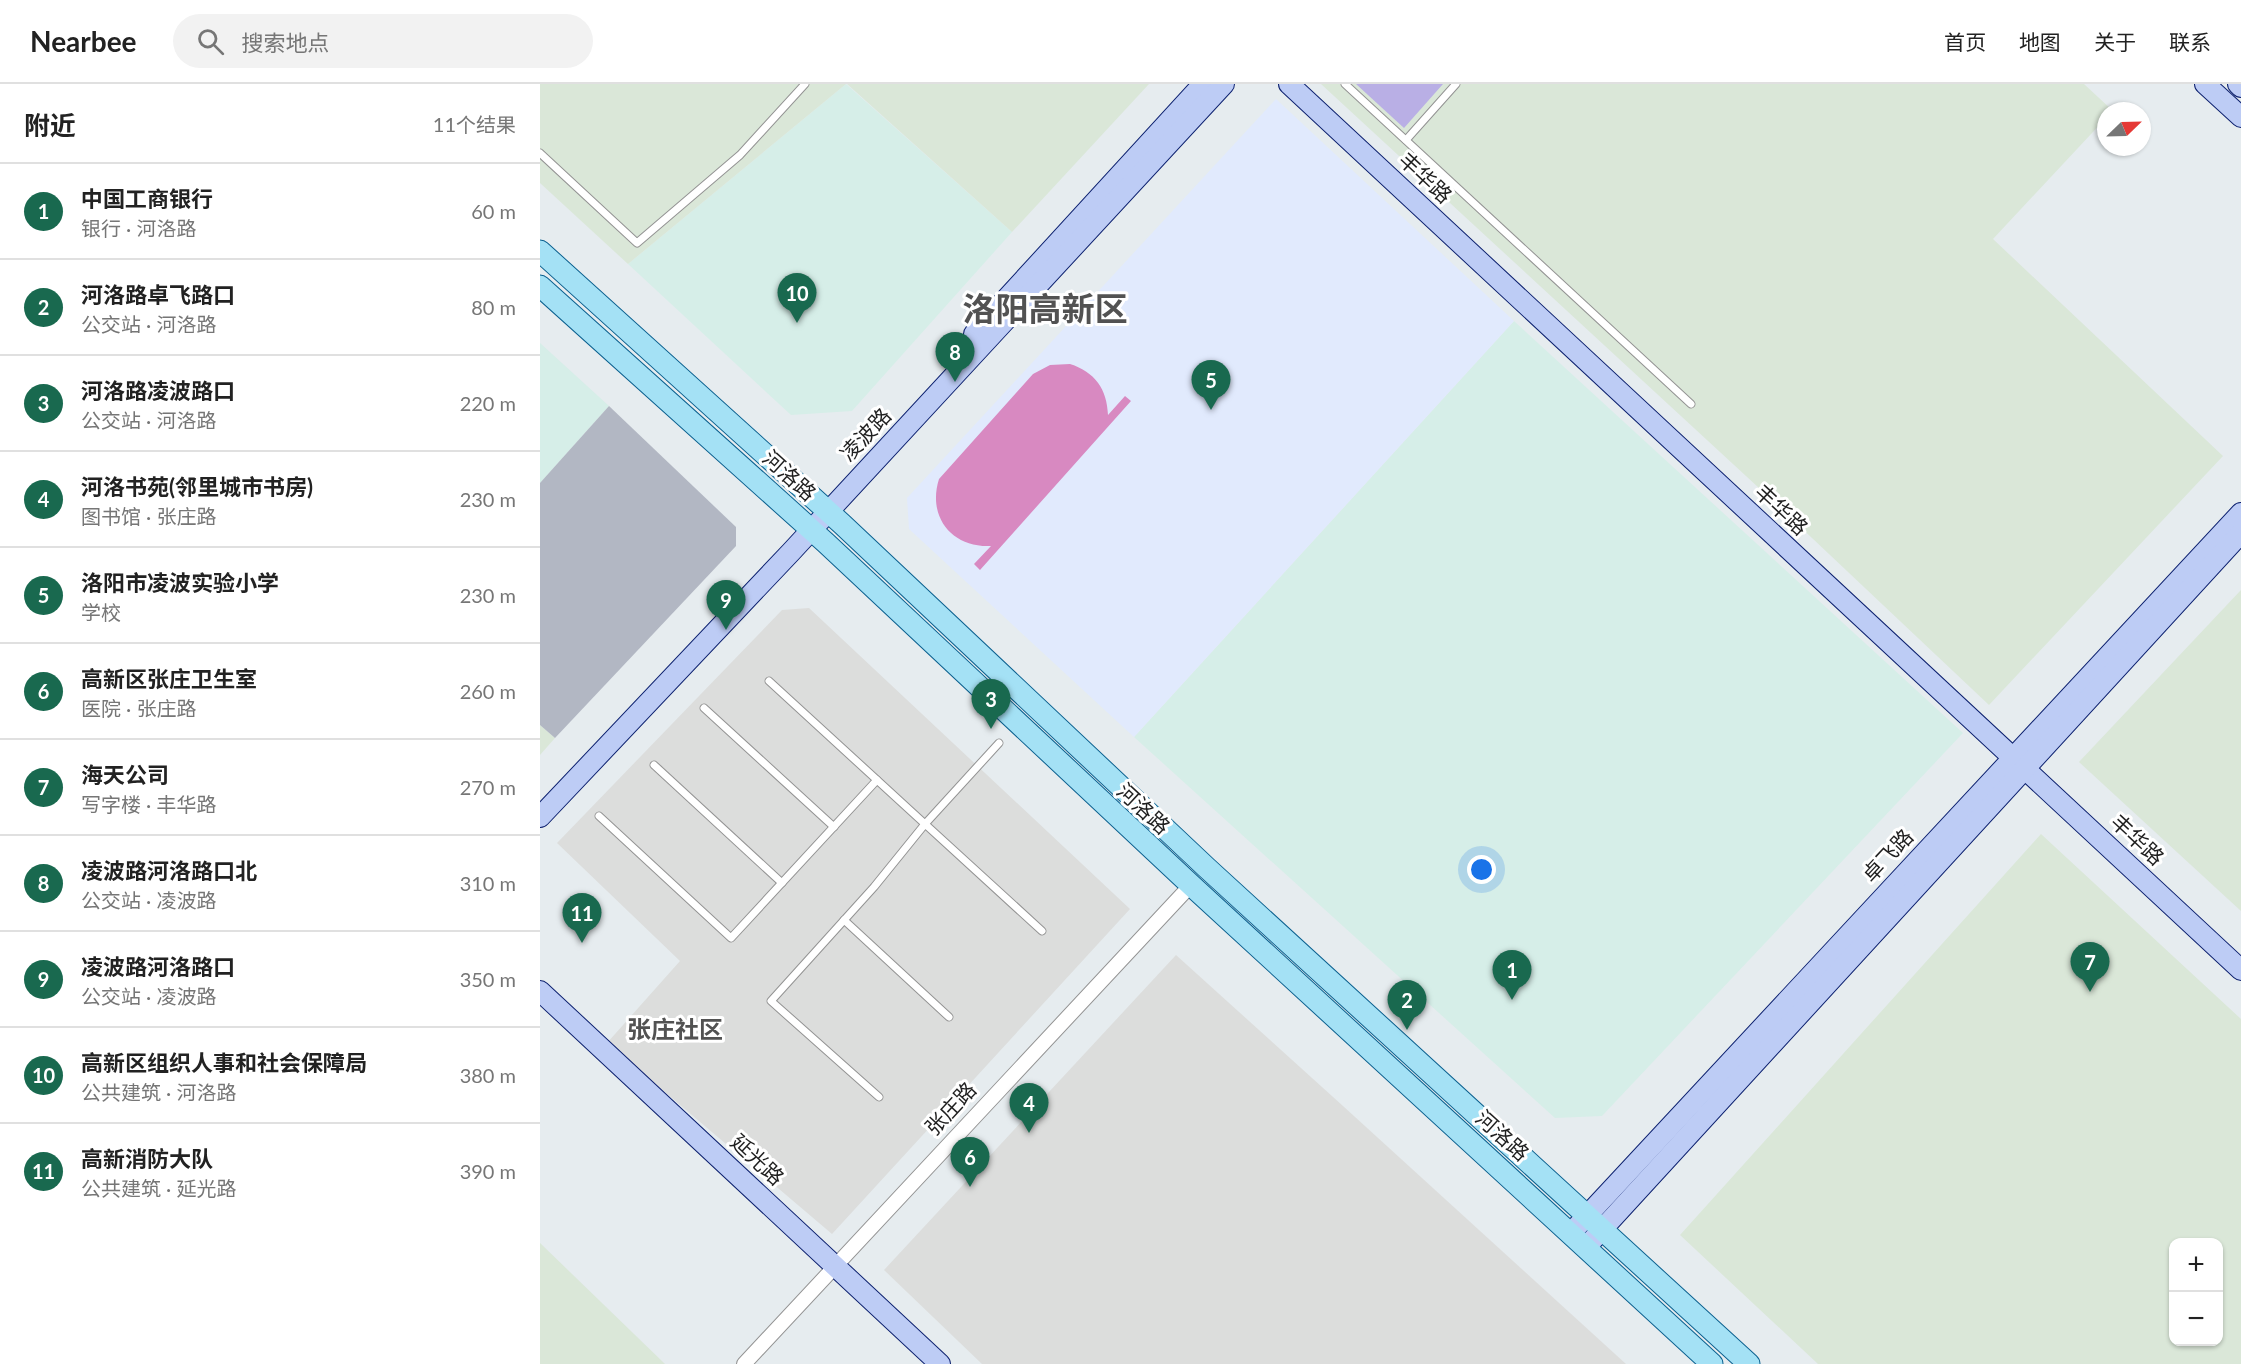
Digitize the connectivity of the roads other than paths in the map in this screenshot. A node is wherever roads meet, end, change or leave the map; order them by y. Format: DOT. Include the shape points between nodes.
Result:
graph roads {
  1 [pos="805,84"];
  2 [pos="1203,84"];
  3 [pos="1224,84"];
  4 [pos="1289,84"];
  5 [pos="1306,84"];
  6 [pos="1345,84"];
  7 [pos="1456,84"];
  8 [pos="2205,84"];
  9 [pos="2241,117"];
  10 [pos="1406,140"];
  11 [pos="540,153"];
  12 [pos="540,251"];
  13 [pos="540,286"];
  14 [pos="1691,404"];
  15 [pos="823,507"];
  16 [pos="2241,513"];
  17 [pos="806,526"];
  18 [pos="2241,533"];
  19 [pos="769,681"];
  20 [pos="704,708"];
  21 [pos="999,743"];
  22 [pos="2022,759"];
  23 [pos="654,765"];
  24 [pos="877,780"];
  25 [pos="540,804"];
  26 [pos="599,816"];
  27 [pos="540,817"];
  28 [pos="925,824"];
  29 [pos="834,827"];
  30 [pos="782,883"];
  31 [pos="1191,885"];
  32 [pos="844,920"];
  33 [pos="1042,932"];
  34 [pos="2241,955"];
  35 [pos="2241,970"];
  36 [pos="540,991"];
  37 [pos="540,1008"];
  38 [pos="949,1017"];
  39 [pos="879,1097"];
  40 [pos="1595,1221"];
  41 [pos="1578,1240"];
  42 [pos="830,1270"];
  43 [pos="744,1364"];
  44 [pos="922,1364"];
  45 [pos="940,1364"];
  46 [pos="1712,1364"];
  47 [pos="1749,1364"];
  1 -- 11 [label="lane" via="740,155 637,243"];
  2 -- 15 [label="street, 凌波路"];
  3 -- 15 [label="street, 凌波路"];
  4 -- 22 [label="street, 丰华路"];
  5 -- 22 [label="street, 丰华路"];
  6 -- 10 [label="lane"];
  7 -- 10 [label="lane"];
  8 -- 9 [label="street"];
  10 -- 14 [label="lane"];
  12 -- 15 [label="main road, 河洛路"];
  13 -- 17 [label="main road, 河洛路"];
  15 -- 17 [label="street, 凌波路"];
  15 -- 40 [label="main road, 河洛路" via="1206,868"];
  16 -- 22 [label="street, 卓飞路"];
  17 -- 25 [label="street, 凌波路"];
  17 -- 27 [label="street, 凌波路"];
  17 -- 31 [label="main road, 河洛路"];
  18 -- 22 [label="street, 卓飞路"];
  19 -- 24 [label="lane"];
  20 -- 29 [label="lane"];
  21 -- 28 [label="lane"];
  22 -- 34 [label="street, 丰华路"];
  22 -- 35 [label="street, 丰华路"];
  22 -- 40 [label="street, 卓飞路"];
  23 -- 30 [label="lane"];
  24 -- 28 [label="lane"];
  24 -- 29 [label="lane"];
  26 -- 30 [label="lane" via="731,938"];
  28 -- 32 [label="lane"];
  28 -- 33 [label="lane"];
  29 -- 30 [label="lane"];
  31 -- 41 [label="main road, 河洛路"];
  31 -- 42 [label="street, 张庄路"];
  32 -- 38 [label="lane"];
  32 -- 39 [label="lane" via="771,1001"];
  36 -- 42 [label="street, 延光路"];
  37 -- 42 [label="street, 延光路"];
  40 -- 41 [label="street, 卓飞路"];
  40 -- 47 [label="main road, 河洛路"];
  41 -- 46 [label="main road, 河洛路"];
  42 -- 43 [label="street, 张庄路"];
  42 -- 44 [label="street, 延光路"];
  42 -- 45 [label="street, 延光路"];
}
